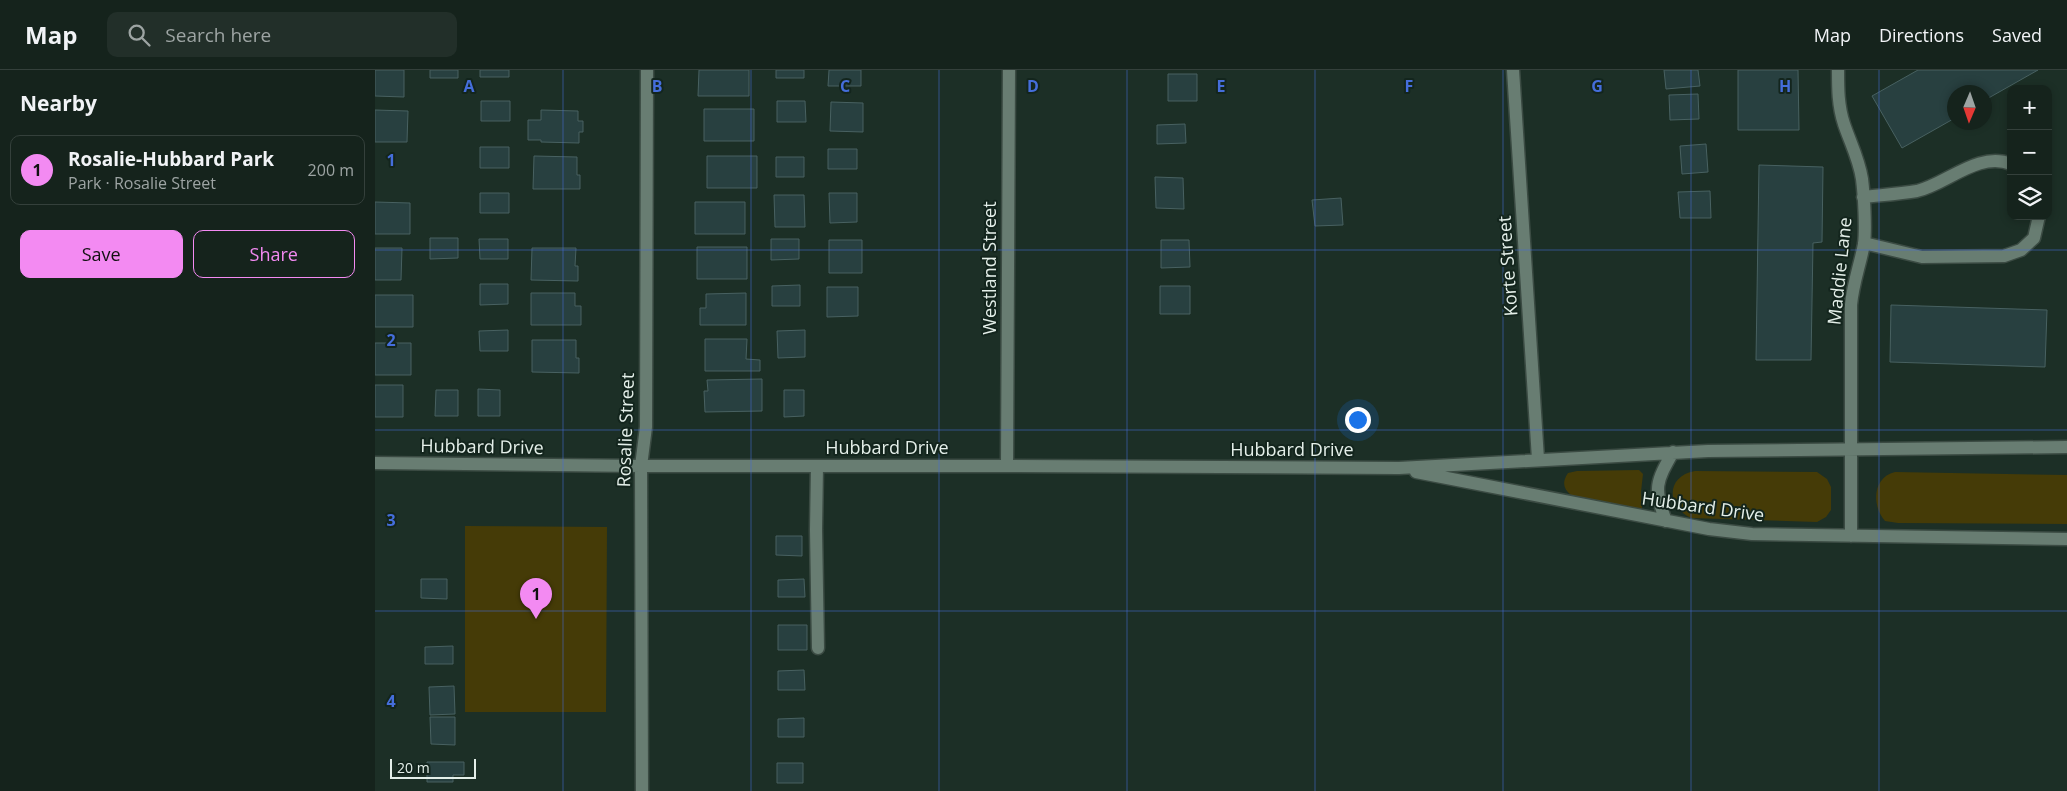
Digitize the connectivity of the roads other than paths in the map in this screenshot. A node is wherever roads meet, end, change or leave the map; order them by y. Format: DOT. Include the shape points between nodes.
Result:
graph roads {
  1 [pos="647,70"];
  2 [pos="1009,70"];
  3 [pos="1513,70"];
  4 [pos="1838,70"];
  5 [pos="2007,164"];
  6 [pos="1863,197"];
  7 [pos="2038,220"];
  8 [pos="1864,243"];
  9 [pos="2067,447"];
  10 [pos="1852,450"];
  11 [pos="1673,452"];
  12 [pos="1538,459"];
  13 [pos="375,463"];
  14 [pos="641,466"];
  15 [pos="817,466"];
  16 [pos="1007,466"];
  17 [pos="1399,468"];
  18 [pos="1666,520"];
  19 [pos="1851,536"];
  20 [pos="2067,538"];
  21 [pos="818,648"];
  22 [pos="641,791"];
  1 -- 14 [label="street, Rosalie Street" via="646,427"];
  2 -- 16 [label="street, Westland Street"];
  3 -- 12 [label="street, Korte Street"];
  4 -- 6 [label="street, Maddie Lane" via="1839,104 1862,178"];
  5 -- 6 [label="street" via="1989,162 1971,166 1917,190"];
  6 -- 8 [label="street, Maddie Lane"];
  7 -- 8 [label="street" via="2034,238 2021,250 2004,256 1921,257"];
  8 -- 10 [label="street, Maddie Lane" via="1851,305"];
  9 -- 10 [label="street, Hubbard Drive"];
  10 -- 11 [label="street, Hubbard Drive"];
  10 -- 19 [label="street, Maddie Lane"];
  11 -- 12 [label="street, Hubbard Drive"];
  11 -- 18 [label="street" via="1656,489"];
  12 -- 17 [label="street, Hubbard Drive"];
  13 -- 14 [label="street, Hubbard Drive"];
  14 -- 15 [label="street, Hubbard Drive"];
  14 -- 22 [label="street, Rosalie Street"];
  15 -- 16 [label="street, Hubbard Drive"];
  15 -- 21 [label="street"];
  16 -- 17 [label="street, Hubbard Drive"];
  17 -- 18 [label="street, Hubbard Drive"];
  18 -- 19 [label="street, Hubbard Drive" via="1752,534"];
  19 -- 20 [label="street, Hubbard Drive"];
}
